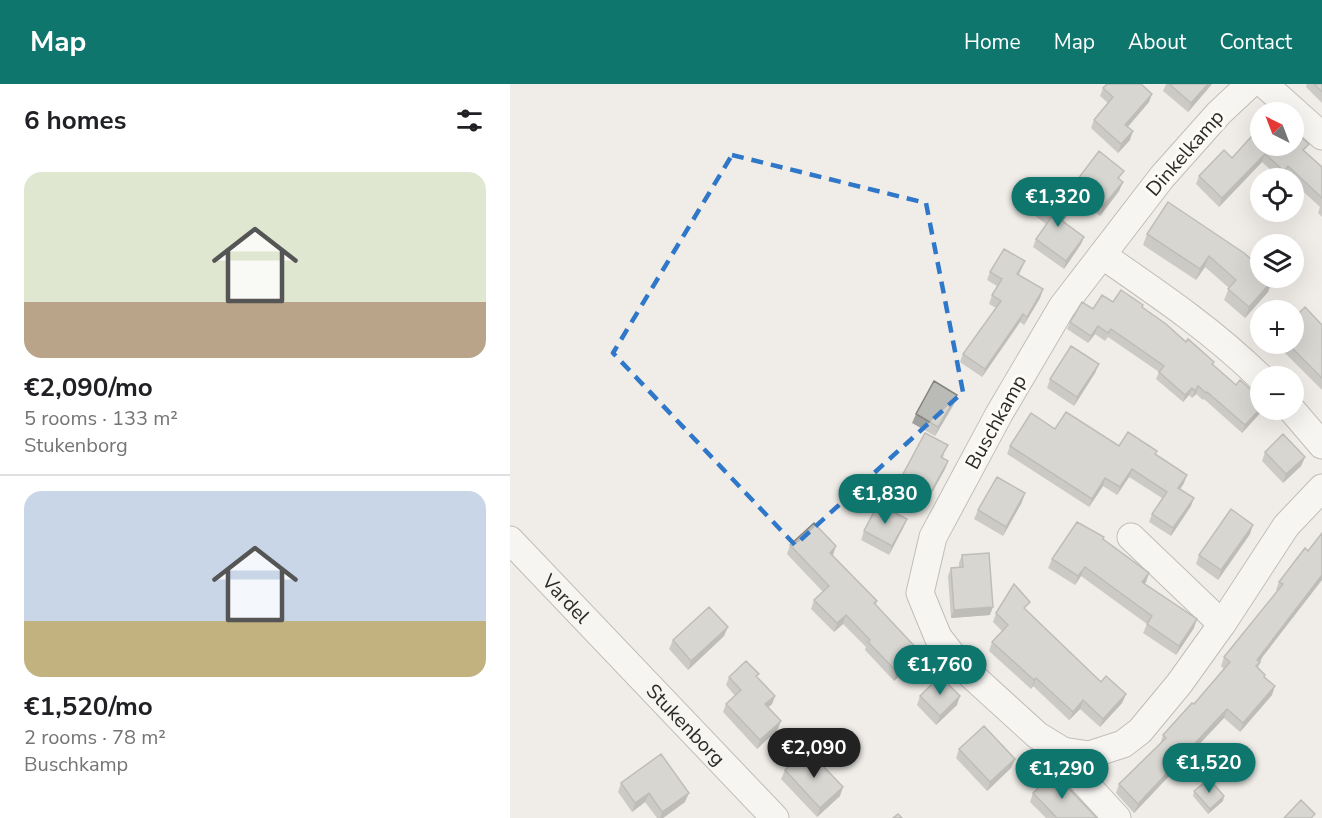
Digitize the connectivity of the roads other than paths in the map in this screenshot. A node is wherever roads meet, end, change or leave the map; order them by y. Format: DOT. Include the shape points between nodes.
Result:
graph roads {
  1 [pos="1251,84"];
  2 [pos="1264,84"];
  3 [pos="1322,136"];
  4 [pos="1102,255"];
  5 [pos="1250,367"];
  6 [pos="1301,420"];
  7 [pos="1322,445"];
  8 [pos="1322,488"];
  9 [pos="1131,537"];
  10 [pos="510,540"];
  11 [pos="1222,624"];
  12 [pos="622,656"];
  13 [pos="1063,751"];
  14 [pos="775,818"];
  15 [pos="1117,818"];
  1 -- 4 [label="street, Dinkelkamp" via="1219,113 1162,177"];
  2 -- 3 [label="street"];
  4 -- 5 [label="street" via="1199,323"];
  4 -- 13 [label="street, Buschkamp" via="1062,307 949,506 933,537 920,592 938,637 959,664 1037,735"];
  6 -- 7 [label="street"];
  8 -- 11 [label="street, Buschkamp" via="1286,526"];
  9 -- 11 [label="street"];
  10 -- 12 [label="street, Vardel"];
  11 -- 13 [label="street, Buschkamp" via="1140,731 1123,744 1089,755"];
  12 -- 14 [label="street, Stukenborg"];
  13 -- 15 [label="street" via="1070,767"];
}
